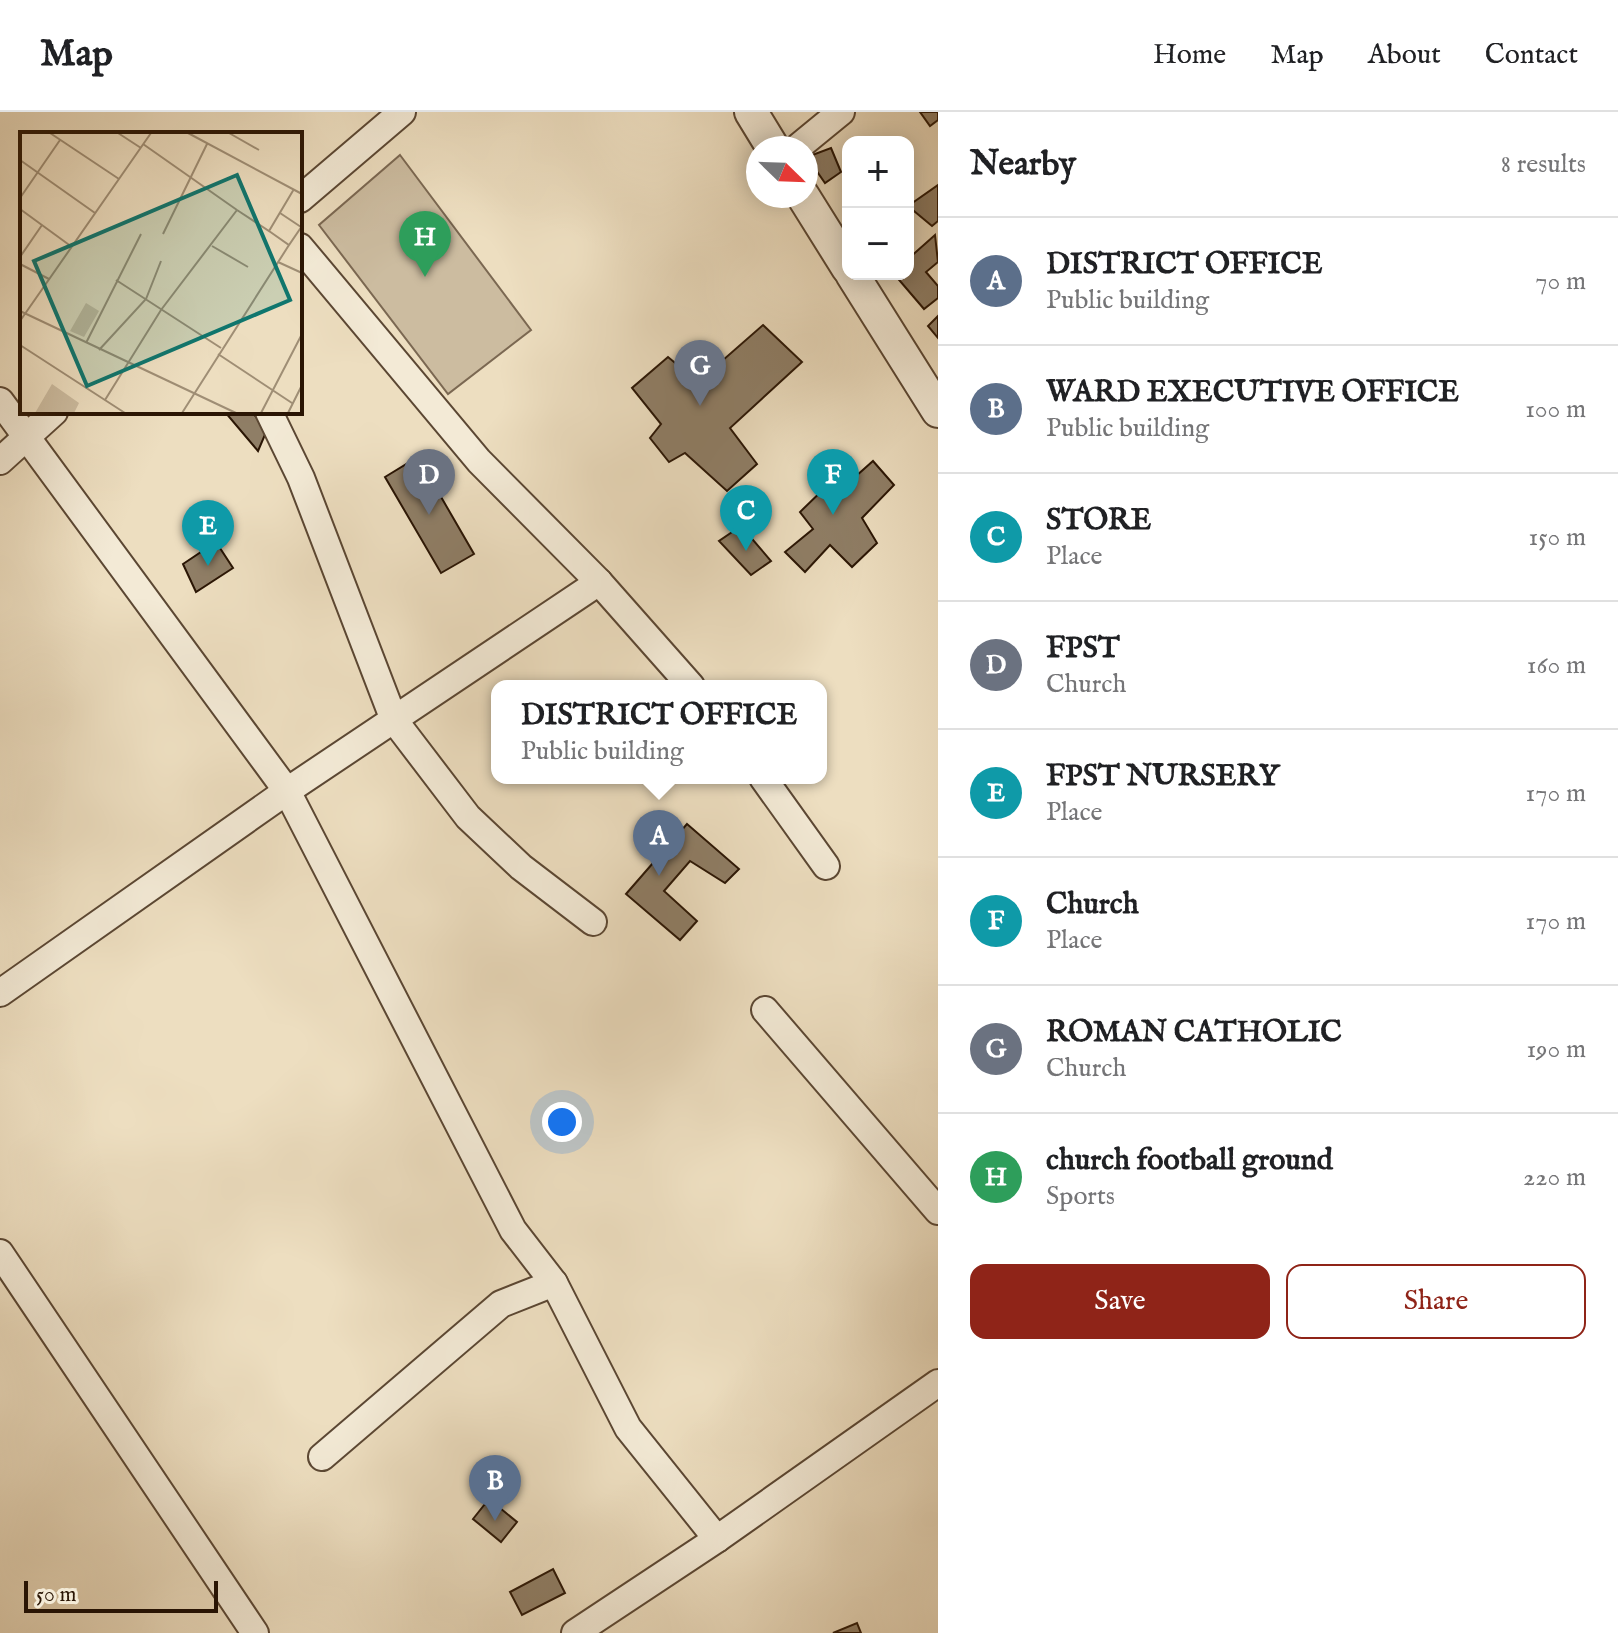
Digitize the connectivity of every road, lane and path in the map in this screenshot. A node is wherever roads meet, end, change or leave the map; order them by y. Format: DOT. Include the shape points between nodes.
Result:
graph roads {
  1 [pos="402,112"];
  2 [pos="751,112"];
  3 [pos="841,112"];
  4 [pos="766,136"];
  5 [pos="812,136"];
  6 [pos="302,197"];
  7 [pos="810,208"];
  8 [pos="302,249"];
  9 [pos="842,258"];
  10 [pos="856,280"];
  11 [pos="935,398"];
  12 [pos="0,401"];
  13 [pos="52,414"];
  14 [pos="270,414"];
  15 [pos="24,439"];
  16 [pos="0,461"];
  17 [pos="599,582"];
  18 [pos="686,680"];
  19 [pos="394,720"];
  20 [pos="767,784"];
  21 [pos="287,791"];
  22 [pos="826,866"];
  23 [pos="593,922"];
  24 [pos="0,993"];
  25 [pos="765,1010"];
  26 [pos="938,1211"];
  27 [pos="0,1253"];
  28 [pos="554,1283"];
  29 [pos="938,1383"];
  30 [pos="322,1457"];
  31 [pos="717,1539"];
  32 [pos="255,1633"];
  33 [pos="575,1633"];
  1 -- 6 [label="street"];
  2 -- 4 [label="street"];
  3 -- 5 [label="street"];
  7 -- 9 [label="street"];
  8 -- 17 [label="street" via="479,461"];
  10 -- 11 [label="street"];
  12 -- 15 [label="street"];
  13 -- 15 [label="street"];
  14 -- 19 [label="street" via="301,478"];
  15 -- 16 [label="street"];
  15 -- 21 [label="street"];
  17 -- 18 [label="street"];
  17 -- 19 [label="street"];
  19 -- 21 [label="street"];
  19 -- 23 [label="street" via="468,817 521,867"];
  20 -- 22 [label="street"];
  21 -- 24 [label="street"];
  21 -- 28 [label="street" via="513,1230"];
  25 -- 26 [label="street"];
  27 -- 32 [label="street"];
  28 -- 30 [label="street" via="501,1304"];
  28 -- 31 [label="street" via="628,1428"];
  29 -- 31 [label="street"];
  31 -- 33 [label="street"];
}
